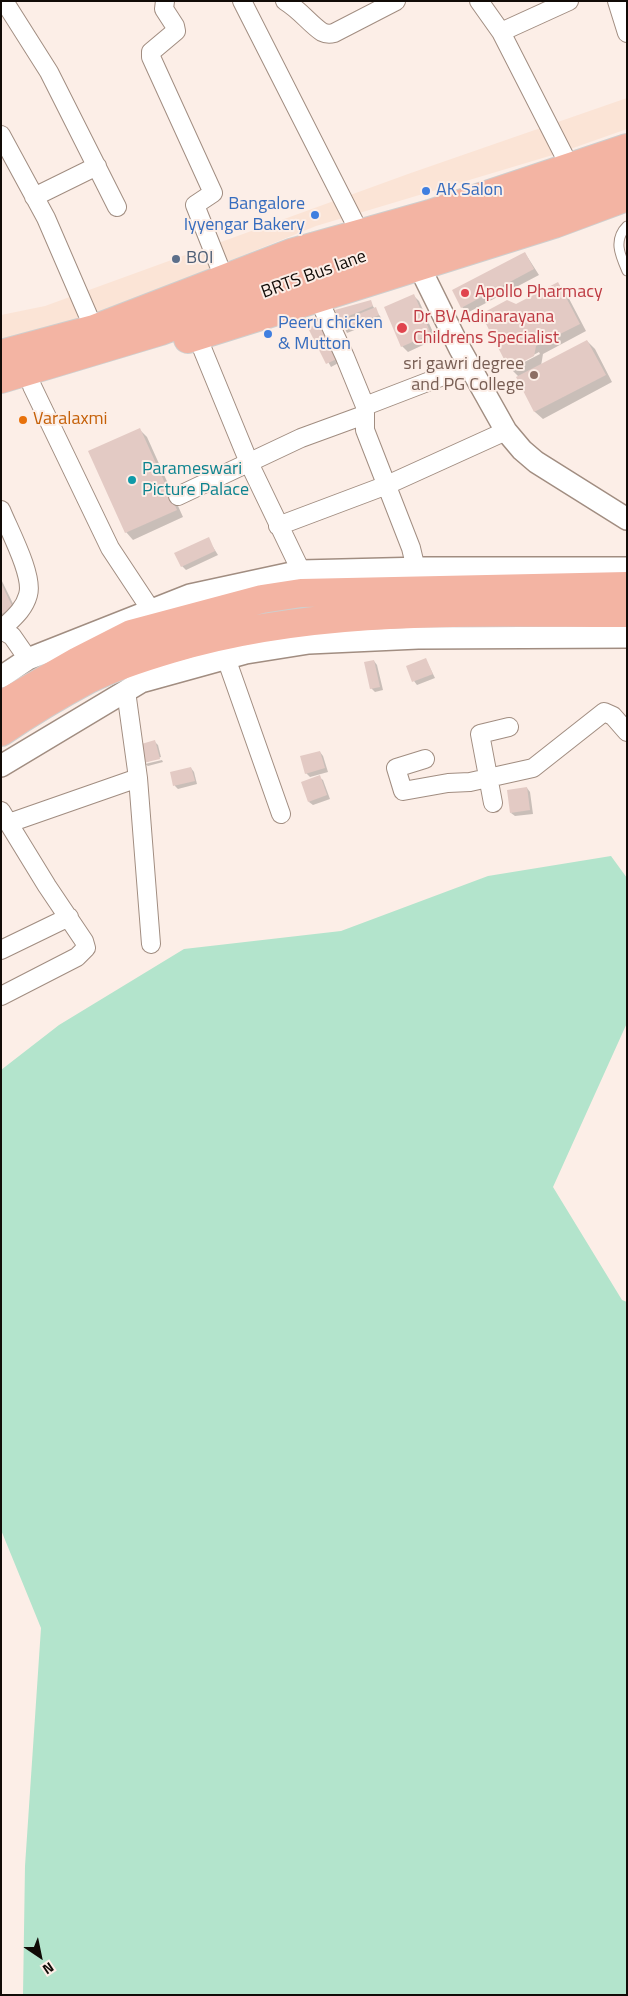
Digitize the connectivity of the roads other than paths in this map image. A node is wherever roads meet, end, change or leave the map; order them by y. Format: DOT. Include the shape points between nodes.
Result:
graph roads {
  1 [pos="4,1"];
  2 [pos="165,1"];
  3 [pos="242,1"];
  4 [pos="285,1"];
  5 [pos="396,1"];
  6 [pos="479,1"];
  7 [pos="570,1"];
  8 [pos="617,1"];
  9 [pos="500,32"];
  10 [pos="627,33"];
  11 [pos="1,135"];
  12 [pos="627,148"];
  13 [pos="97,166"];
  14 [pos="570,167"];
  15 [pos="627,173"];
  16 [pos="34,197"];
  17 [pos="627,197"];
  18 [pos="117,207"];
  19 [pos="627,226"];
  20 [pos="365,244"];
  21 [pos="409,244"];
  22 [pos="627,271"];
  23 [pos="224,278"];
  24 [pos="318,298"];
  25 [pos="94,329"];
  26 [pos="198,336"];
  27 [pos="1,354"];
  28 [pos="469,366"];
  29 [pos="1,379"];
  30 [pos="32,386"];
  31 [pos="1,395"];
  32 [pos="364,410"];
  33 [pos="506,431"];
  34 [pos="249,461"];
  35 [pos="387,485"];
  36 [pos="178,496"];
  37 [pos="1,510"];
  38 [pos="627,519"];
  39 [pos="278,526"];
  40 [pos="627,568"];
  41 [pos="416,569"];
  42 [pos="301,582"];
  43 [pos="627,586"];
  44 [pos="151,610"];
  45 [pos="627,612"];
  46 [pos="2,629"];
  47 [pos="308,632"];
  48 [pos="627,637"];
  49 [pos="226,658"];
  50 [pos="28,659"];
  51 [pos="1,677"];
  52 [pos="126,691"];
  53 [pos="1,705"];
  54 [pos="509,727"];
  55 [pos="1,732"];
  56 [pos="627,732"];
  57 [pos="426,759"];
  58 [pos="1,766"];
  59 [pos="138,778"];
  60 [pos="488,778"];
  61 [pos="493,803"];
  62 [pos="281,814"];
  63 [pos="5,816"];
  64 [pos="69,917"];
  65 [pos="151,944"];
  66 [pos="1,950"];
  67 [pos="1,996"];
  1 -- 13 [label="street" via="50,72"];
  2 -- 23 [label="street" via="164,9 176,31 151,52 151,57 212,193 195,205"];
  3 -- 20 [label="street"];
  4 -- 5 [label="street" via="328,34"];
  6 -- 9 [label="street"];
  7 -- 9 [label="street"];
  8 -- 10 [label="street"];
  9 -- 14 [label="street"];
  11 -- 16 [label="street"];
  12 -- 14 [label="main road"];
  13 -- 16 [label="street"];
  13 -- 18 [label="street"];
  14 -- 21 [label="main road"];
  15 -- 21 [label="main road" via="472,227"];
  16 -- 25 [label="street"];
  17 -- 21 [label="main road" via="554,224"];
  19 -- 22 [label="lane" via="620,233 618,246"];
  20 -- 21 [label="main road"];
  20 -- 23 [label="main road" via="291,253"];
  20 -- 29 [label="main road, BRTS Bus lane" via="160,331"];
  21 -- 24 [label="main road"];
  21 -- 28 [label="street"];
  23 -- 25 [label="main road"];
  24 -- 26 [label="main road"];
  24 -- 32 [label="street" via="345,357"];
  25 -- 27 [label="main road"];
  26 -- 30 [label="main road"];
  26 -- 34 [label="street"];
  28 -- 32 [label="street"];
  28 -- 33 [label="street"];
  30 -- 31 [label="main road"];
  30 -- 44 [label="street" via="110,548"];
  32 -- 34 [label="street"];
  32 -- 35 [label="street" via="365,430"];
  33 -- 35 [label="street"];
  33 -- 38 [label="street" via="536,462"];
  34 -- 36 [label="street"];
  34 -- 39 [label="street"];
  35 -- 39 [label="street"];
  35 -- 41 [label="street"];
  37 -- 46 [label="street" via="30,580 28,595 20,612"];
  39 -- 42 [label="street"];
  40 -- 41 [label="street"];
  41 -- 42 [label="street"];
  42 -- 43 [label="main road"];
  42 -- 44 [label="street" via="190,595"];
  42 -- 53 [label="main road" via="262,598 131,634"];
  44 -- 50 [label="street"];
  45 -- 47 [label="main road" via="390,615"];
  46 -- 50 [label="street" via="12,636"];
  47 -- 48 [label="street" via="418,638"];
  47 -- 49 [label="street"];
  47 -- 55 [label="main road" via="232,633 144,657 90,679"];
  49 -- 52 [label="street" via="141,682"];
  49 -- 62 [label="street"];
  50 -- 51 [label="street"];
  52 -- 58 [label="street"];
  52 -- 59 [label="street"];
  54 -- 60 [label="street" via="480,734"];
  56 -- 60 [label="street" via="613,716 604,712 539,765"];
  57 -- 60 [label="street" via="396,768 403,791"];
  59 -- 63 [label="street"];
  59 -- 65 [label="street"];
  60 -- 61 [label="street"];
  63 -- 64 [label="street"];
  64 -- 66 [label="street"];
  64 -- 67 [label="street" via="84,941 86,948 82,953"];
}
